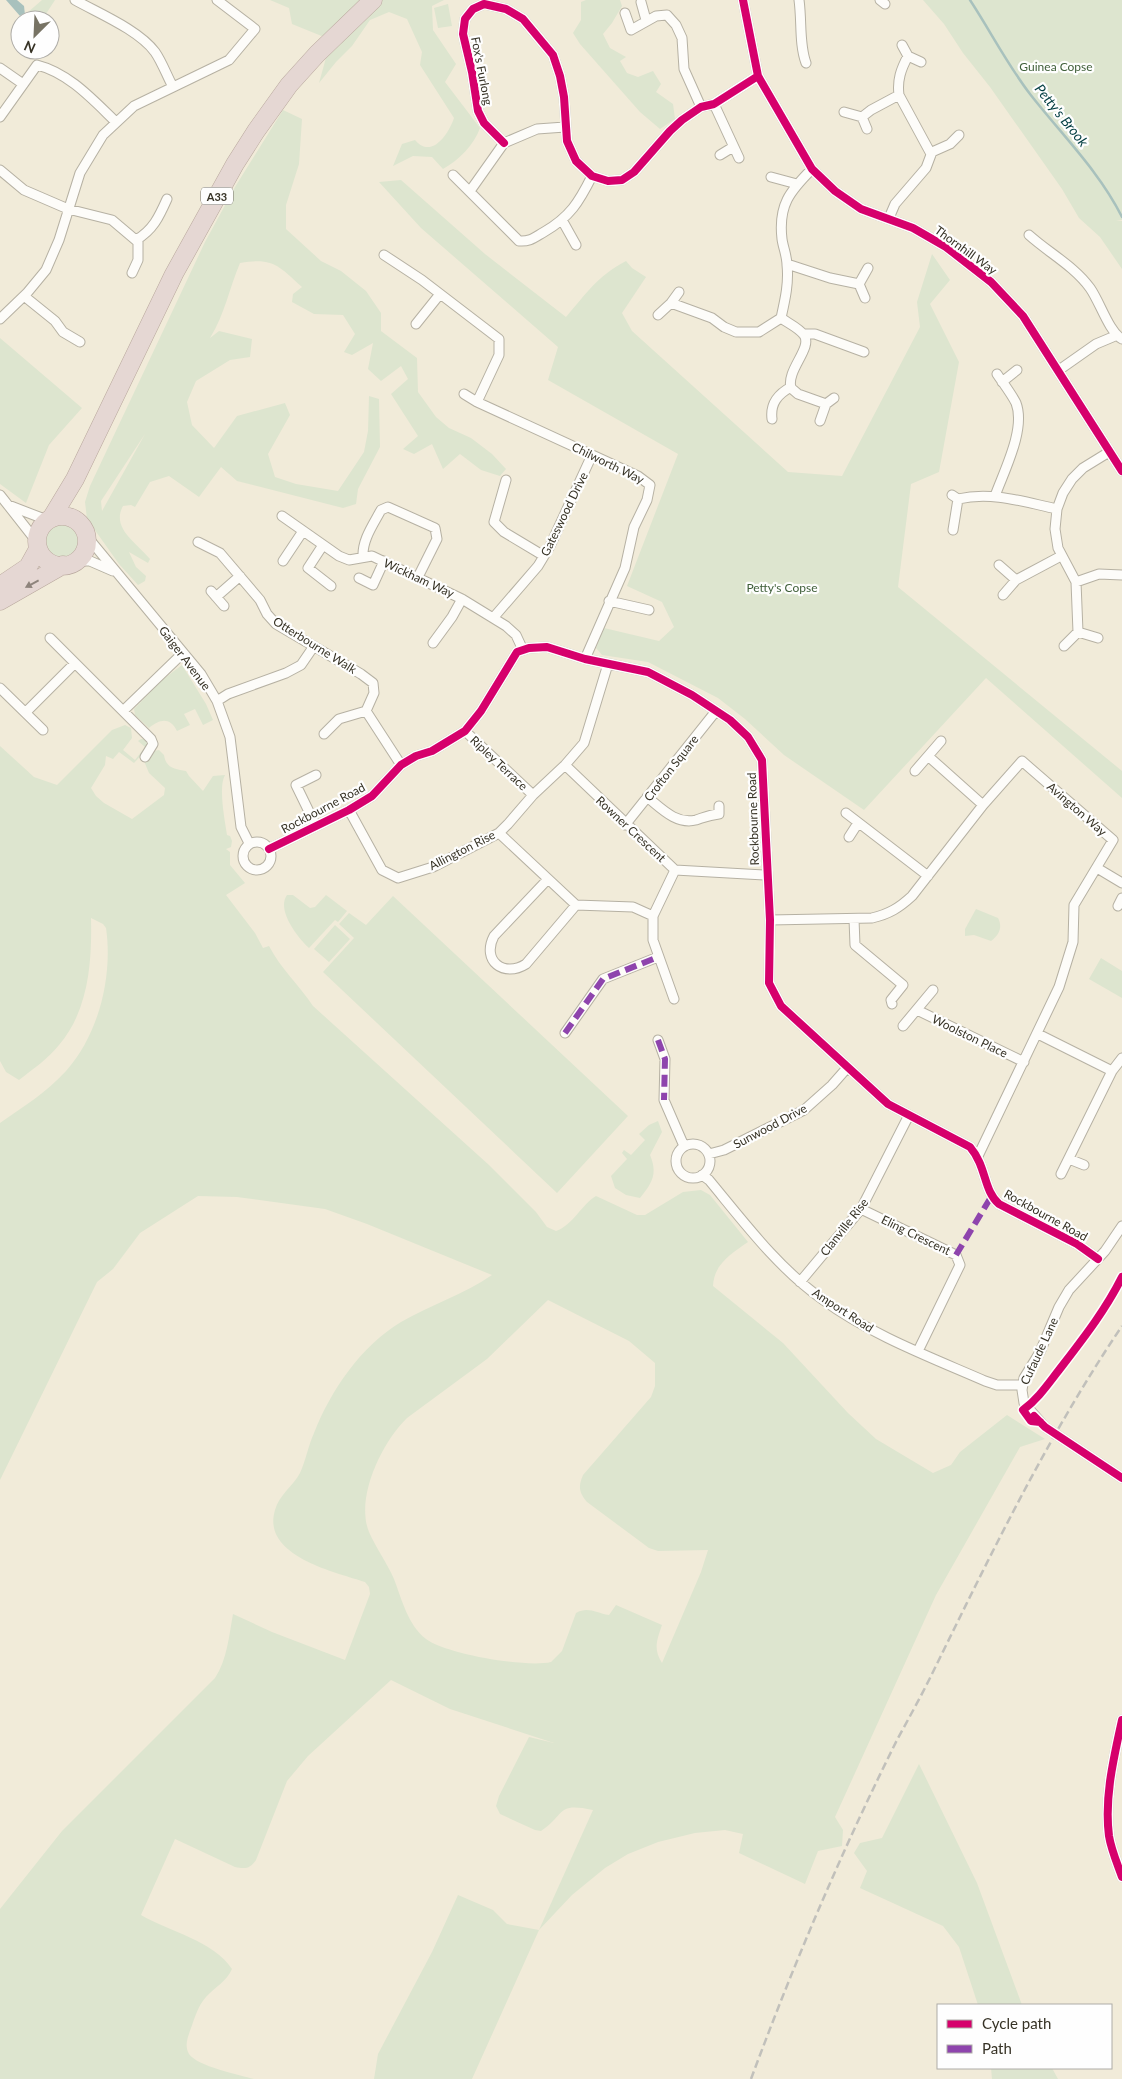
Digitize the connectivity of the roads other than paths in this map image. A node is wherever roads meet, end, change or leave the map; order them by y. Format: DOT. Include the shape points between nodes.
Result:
graph roads {
  1 [pos="74,0"];
  2 [pos="217,0"];
  3 [pos="373,0"];
  4 [pos="743,0"];
  5 [pos="799,0"];
  6 [pos="485,2"];
  7 [pos="641,2"];
  8 [pos="625,13"];
  9 [pos="646,20"];
  10 [pos="902,45"];
  11 [pos="908,56"];
  12 [pos="921,62"];
  13 [pos="806,63"];
  14 [pos="0,68"];
  15 [pos="758,76"];
  16 [pos="24,84"];
  17 [pos="173,87"];
  18 [pos="899,94"];
  19 [pos="714,104"];
  20 [pos="701,107"];
  21 [pos="844,112"];
  22 [pos="0,117"];
  23 [pos="862,117"];
  24 [pos="116,122"];
  25 [pos="565,127"];
  26 [pos="867,129"];
  27 [pos="959,135"];
  28 [pos="504,143"];
  29 [pos="733,147"];
  30 [pos="931,154"];
  31 [pos="720,155"];
  32 [pos="738,158"];
  33 [pos="812,168"];
  34 [pos="0,170"];
  35 [pos="453,175"];
  36 [pos="592,176"];
  37 [pos="771,177"];
  38 [pos="797,184"];
  39 [pos="470,191"];
  40 [pos="167,199"];
  41 [pos="68,209"];
  42 [pos="889,218"];
  43 [pos="562,220"];
  44 [pos="1029,235"];
  45 [pos="136,240"];
  46 [pos="1052,242"];
  47 [pos="576,245"];
  48 [pos="1046,251"];
  49 [pos="384,256"];
  50 [pos="788,264"];
  51 [pos="868,268"];
  52 [pos="132,273"];
  53 [pos="859,284"];
  54 [pos="679,292"];
  55 [pos="440,294"];
  56 [pos="24,296"];
  57 [pos="865,298"];
  58 [pos="671,303"];
  59 [pos="658,315"];
  60 [pos="781,318"];
  61 [pos="0,319"];
  62 [pos="416,324"];
  63 [pos="803,334"];
  64 [pos="1119,338"];
  65 [pos="80,342"];
  66 [pos="864,352"];
  67 [pos="1016,370"];
  68 [pos="1059,370"];
  69 [pos="997,374"];
  70 [pos="1002,382"];
  71 [pos="791,386"];
  72 [pos="464,394"];
  73 [pos="834,398"];
  74 [pos="477,402"];
  75 [pos="826,404"];
  76 [pos="772,419"];
  77 [pos="820,421"];
  78 [pos="1109,452"];
  79 [pos="592,456"];
  80 [pos="1122,471"];
  81 [pos="75,479"];
  82 [pos="506,480"];
  83 [pos="0,494"];
  84 [pos="995,496"];
  85 [pos="8,504"];
  86 [pos="1057,509"];
  87 [pos="282,516"];
  88 [pos="49,519"];
  89 [pos="81,528"];
  90 [pos="953,530"];
  91 [pos="302,532"];
  92 [pos="198,542"];
  93 [pos="323,545"];
  94 [pos="37,546"];
  95 [pos="544,556"];
  96 [pos="1061,556"];
  97 [pos="363,557"];
  98 [pos="283,561"];
  99 [pos="384,561"];
  100 [pos="70,563"];
  101 [pos="999,565"];
  102 [pos="116,572"];
  103 [pos="1122,575"];
  104 [pos="240,576"];
  105 [pos="418,577"];
  106 [pos="359,578"];
  107 [pos="1016,580"];
  108 [pos="1076,582"];
  109 [pos="0,586"];
  110 [pos="331,586"];
  111 [pos="1004,595"];
  112 [pos="462,599"];
  113 [pos="0,601"];
  114 [pos="610,601"];
  115 [pos="224,606"];
  116 [pos="649,610"];
  117 [pos="494,617"];
  118 [pos="1078,632"];
  119 [pos="50,638"];
  120 [pos="1098,638"];
  121 [pos="433,643"];
  122 [pos="314,646"];
  123 [pos="1064,646"];
  124 [pos="523,650"];
  125 [pos="183,653"];
  126 [pos="585,659"];
  127 [pos="75,663"];
  128 [pos="608,664"];
  129 [pos="0,688"];
  130 [pos="217,701"];
  131 [pos="123,711"];
  132 [pos="366,711"];
  133 [pos="716,711"];
  134 [pos="26,712"];
  135 [pos="43,730"];
  136 [pos="466,731"];
  137 [pos="324,734"];
  138 [pos="940,741"];
  139 [pos="928,756"];
  140 [pos="145,757"];
  141 [pos="401,765"];
  142 [pos="565,765"];
  143 [pos="915,770"];
  144 [pos="316,775"];
  145 [pos="533,794"];
  146 [pos="647,797"];
  147 [pos="983,805"];
  148 [pos="719,806"];
  149 [pos="349,810"];
  150 [pos="846,813"];
  151 [pos="858,823"];
  152 [pos="626,825"];
  153 [pos="316,826"];
  154 [pos="499,833"];
  155 [pos="849,837"];
  156 [pos="249,843"];
  157 [pos="269,849"];
  158 [pos="1097,868"];
  159 [pos="675,870"];
  160 [pos="766,875"];
  161 [pos="928,876"];
  162 [pos="548,878"];
  163 [pos="1122,883"];
  164 [pos="576,905"];
  165 [pos="653,916"];
  166 [pos="854,919"];
  167 [pos="770,920"];
  168 [pos="658,957"];
  169 [pos="933,990"];
  170 [pos="674,999"];
  171 [pos="892,1004"];
  172 [pos="917,1010"];
  173 [pos="903,1026"];
  174 [pos="565,1033"];
  175 [pos="1038,1034"];
  176 [pos="658,1040"];
  177 [pos="1122,1058"];
  178 [pos="1024,1062"];
  179 [pos="847,1068"];
  180 [pos="1112,1072"];
  181 [pos="909,1115"];
  182 [pos="684,1146"];
  183 [pos="709,1154"];
  184 [pos="978,1156"];
  185 [pos="1069,1159"];
  186 [pos="1084,1165"];
  187 [pos="1062,1174"];
  188 [pos="702,1175"];
  189 [pos="861,1209"];
  190 [pos="1122,1226"];
  191 [pos="1098,1259"];
  192 [pos="800,1282"];
  193 [pos="918,1351"];
  194 [pos="1022,1385"];
  195 [pos="1122,1478"];
  196 [pos="1122,1720"];
  197 [pos="1122,1876"];
  1 -- 17 [label="street" via="142,40 155,52"];
  2 -- 17 [label="street" via="255,29 229,60"];
  3 -- 81 [label="highway, A33" via="289,85 235,164 174,274"];
  4 -- 15 [label="street, Thornhill Way"];
  5 -- 13 [label="street" via="798,42"];
  6 -- 25 [label="street, Fox's Furlong" via="523,19 553,55 560,76"];
  6 -- 28 [label="street, Fox's Furlong" via="465,19 462,34 478,111 484,123"];
  7 -- 9 [label="street"];
  8 -- 9 [label="street" via="631,30"];
  9 -- 20 [label="street" via="667,15 676,26 682,38 684,69"];
  10 -- 11 [label="street"];
  11 -- 12 [label="street"];
  11 -- 18 [label="street" via="900,71"];
  14 -- 16 [label="street"];
  15 -- 19 [label="street"];
  15 -- 33 [label="street, Thornhill Way"];
  16 -- 22 [label="street"];
  16 -- 24 [label="street" via="37,65 52,69 87,94"];
  17 -- 24 [label="street" via="134,106"];
  18 -- 23 [label="street"];
  18 -- 30 [label="street"];
  19 -- 20 [label="street"];
  19 -- 29 [label="street"];
  20 -- 36 [label="street" via="670,131 645,161 622,180 608,181"];
  21 -- 23 [label="street"];
  23 -- 26 [label="street"];
  24 -- 41 [label="street" via="103,135 80,173"];
  25 -- 28 [label="street" via="536,129"];
  25 -- 36 [label="street, Fox's Furlong" via="567,141 576,160"];
  27 -- 30 [label="street" via="953,146 936,149"];
  28 -- 39 [label="street"];
  29 -- 31 [label="street"];
  29 -- 32 [label="street"];
  30 -- 42 [label="street" via="926,168 895,204"];
  33 -- 38 [label="street"];
  33 -- 42 [label="street, Thornhill Way" via="835,191 861,209"];
  34 -- 41 [label="street" via="24,190"];
  35 -- 39 [label="street"];
  36 -- 43 [label="street" via="579,202"];
  37 -- 38 [label="street"];
  38 -- 50 [label="street" via="781,212 781,237"];
  39 -- 43 [label="street" via="519,240 528,242"];
  40 -- 45 [label="street" via="156,223"];
  41 -- 45 [label="street" via="112,220"];
  41 -- 56 [label="street" via="46,270"];
  42 -- 68 [label="street, Thornhill Way" via="946,247 991,282 1023,316"];
  43 -- 47 [label="street"];
  44 -- 48 [label="street"];
  45 -- 52 [label="street" via="138,260"];
  46 -- 48 [label="street"];
  48 -- 64 [label="street" via="1084,281"];
  49 -- 55 [label="street"];
  50 -- 53 [label="street"];
  50 -- 60 [label="street" via="787,293"];
  51 -- 53 [label="street"];
  53 -- 57 [label="street"];
  54 -- 58 [label="street"];
  55 -- 62 [label="street"];
  55 -- 74 [label="street" via="500,339 500,355"];
  56 -- 61 [label="street"];
  56 -- 65 [label="street" via="55,321 63,332"];
  58 -- 59 [label="street"];
  58 -- 60 [label="street" via="712,318 736,332 759,332"];
  60 -- 63 [label="street"];
  63 -- 66 [label="street" via="816,334"];
  63 -- 71 [label="street" via="806,344 792,372"];
  64 -- 68 [label="street" via="1096,344"];
  67 -- 70 [label="street"];
  68 -- 78 [label="street, Thornhill Way"];
  69 -- 70 [label="street"];
  70 -- 84 [label="street" via="1015,402 1018,430"];
  71 -- 75 [label="street" via="798,394"];
  71 -- 76 [label="street" via="776,397 771,407"];
  72 -- 74 [label="street, Chilworth Way"];
  73 -- 75 [label="street"];
  74 -- 79 [label="street, Chilworth Way"];
  75 -- 77 [label="street"];
  78 -- 80 [label="street, Thornhill Way"];
  78 -- 86 [label="street" via="1072,478"];
  79 -- 95 [label="street, Gateswood Drive"];
  79 -- 114 [label="street, Chilworth Way" via="645,479 651,488 634,527 625,568"];
  81 -- 88 [label="highway, A33"];
  81 -- 89 [label="highway, A33" via="75,506"];
  82 -- 95 [label="street" via="494,522 504,532"];
  83 -- 85 [label="street"];
  84 -- 86 [label="street"];
  84 -- 90 [label="street" via="955,497"];
  85 -- 88 [label="street"];
  85 -- 94 [label="street"];
  86 -- 96 [label="street" via="1055,529"];
  87 -- 91 [label="street, Wickham Way"];
  88 -- 89 [label="highway" via="66,516"];
  88 -- 94 [label="highway" via="40,530"];
  89 -- 100 [label="highway" via="86,548"];
  89 -- 102 [label="street, Gaiger Avenue"];
  91 -- 93 [label="street, Wickham Way"];
  91 -- 98 [label="street"];
  92 -- 104 [label="street, Otterbourne Walk" via="220,553"];
  93 -- 97 [label="street, Wickham Way" via="349,560"];
  93 -- 110 [label="street" via="308,568"];
  94 -- 100 [label="highway" via="47,561"];
  94 -- 109 [label="highway" via="28,567"];
  95 -- 117 [label="street, Gateswood Drive"];
  96 -- 107 [label="street"];
  96 -- 108 [label="street"];
  97 -- 99 [label="street, Wickham Way" via="372,556"];
  97 -- 105 [label="street" via="363,548 380,510 388,507 435,528 437,539"];
  99 -- 105 [label="street, Wickham Way"];
  99 -- 106 [label="street" via="373,585"];
  100 -- 102 [label="street, Gaiger Avenue" via="90,562"];
  100 -- 113 [label="highway, one-way"];
  101 -- 107 [label="street"];
  102 -- 125 [label="street, Gaiger Avenue"];
  103 -- 108 [label="street" via="1099,574"];
  104 -- 115 [label="street" via="213,594"];
  104 -- 122 [label="street, Otterbourne Walk" via="260,600 270,619"];
  105 -- 112 [label="street, Wickham Way"];
  107 -- 111 [label="street"];
  108 -- 118 [label="street"];
  112 -- 117 [label="street, Wickham Way"];
  112 -- 121 [label="street"];
  114 -- 116 [label="street"];
  114 -- 126 [label="street, Chilworth Way"];
  117 -- 124 [label="street, Wickham Way" via="516,635"];
  118 -- 120 [label="street"];
  118 -- 123 [label="street"];
  119 -- 127 [label="street"];
  122 -- 130 [label="street" via="301,665"];
  122 -- 132 [label="street, Otterbourne Walk" via="373,683 374,694"];
  124 -- 126 [label="street, Rockbourne Road" via="547,647"];
  124 -- 136 [label="street, Rockbourne Road" via="517,652"];
  125 -- 130 [label="street, Gaiger Avenue" via="201,674"];
  125 -- 131 [label="street"];
  126 -- 128 [label="street, Rockbourne Road"];
  127 -- 131 [label="street"];
  127 -- 134 [label="street"];
  128 -- 133 [label="street, Rockbourne Road" via="648,672 669,681"];
  128 -- 142 [label="street, Allington Rise" via="584,743"];
  129 -- 134 [label="street"];
  130 -- 156 [label="street, Gaiger Avenue" via="233,752 241,827"];
  131 -- 140 [label="street" via="151,739 153,744"];
  132 -- 137 [label="street" via="339,719"];
  132 -- 141 [label="street"];
  133 -- 146 [label="street, Crofton Square"];
  133 -- 160 [label="street, Rockbourne Road" via="748,736 762,760"];
  134 -- 135 [label="street"];
  136 -- 141 [label="street, Rockbourne Road"];
  136 -- 145 [label="street, Ripley Terrace"];
  138 -- 139 [label="street"];
  139 -- 143 [label="street"];
  139 -- 147 [label="street"];
  141 -- 149 [label="street, Rockbourne Road" via="372,796"];
  142 -- 145 [label="street, Allington Rise"];
  142 -- 152 [label="street, Rowner Crescent"];
  144 -- 153 [label="street" via="296,785"];
  145 -- 154 [label="street, Allington Rise"];
  146 -- 148 [label="street" via="680,820 719,814"];
  146 -- 152 [label="street, Crofton Square"];
  147 -- 158 [label="street, Avington Way" via="1022,762 1113,840"];
  147 -- 161 [label="street, Avington Way"];
  149 -- 153 [label="street, Rockbourne Road"];
  149 -- 154 [label="street, Allington Rise" via="382,870 398,878 433,866"];
  150 -- 151 [label="street"];
  151 -- 155 [label="street"];
  151 -- 161 [label="street"];
  152 -- 159 [label="street, Rowner Crescent"];
  153 -- 157 [label="street, Rockbourne Road"];
  154 -- 162 [label="street"];
  156 -- 157 [label="street" via="258,841"];
  156 -- 157 [label="street" via="242,855 245,864 252,869 266,866 271,858"];
  158 -- 163 [label="street"];
  158 -- 175 [label="street, Avington Way" via="1074,905 1069,959"];
  159 -- 160 [label="street, Rowner Crescent"];
  159 -- 165 [label="street"];
  160 -- 167 [label="street, Rockbourne Road"];
  161 -- 166 [label="street, Avington Way" via="900,908 872,918"];
  162 -- 164 [label="street"];
  162 -- 164 [label="street" via="494,936 489,948 497,965 510,969 526,964"];
  164 -- 165 [label="street" via="633,907"];
  165 -- 168 [label="street" via="653,940"];
  166 -- 167 [label="street, Avington Way"];
  166 -- 171 [label="street" via="855,945 903,986 891,1000"];
  167 -- 179 [label="street, Rockbourne Road" via="769,983 781,1006"];
  168 -- 170 [label="street"];
  168 -- 174 [label="street" via="603,979"];
  169 -- 172 [label="street, Woolston Place"];
  172 -- 173 [label="street, Woolston Place"];
  172 -- 178 [label="street, Woolston Place"];
  175 -- 178 [label="street, Avington Way"];
  175 -- 180 [label="street"];
  176 -- 182 [label="street" via="665,1059 664,1100"];
  177 -- 180 [label="street"];
  178 -- 184 [label="street, Avington Way"];
  179 -- 181 [label="street, Rockbourne Road" via="888,1104"];
  179 -- 183 [label="street, Sunwood Drive" via="804,1110 724,1150"];
  180 -- 185 [label="street"];
  181 -- 184 [label="street, Rockbourne Road" via="970,1147"];
  181 -- 189 [label="street, Clanville Rise"];
  182 -- 183 [label="street" via="697,1144"];
  182 -- 188 [label="street" via="676,1157 678,1168 691,1178"];
  183 -- 188 [label="street" via="709,1167"];
  184 -- 191 [label="street, Rockbourne Road" via="991,1197 1078,1244"];
  185 -- 186 [label="street"];
  185 -- 187 [label="street"];
  188 -- 192 [label="street, Amport Road"];
  189 -- 192 [label="street, Clanville Rise"];
  189 -- 193 [label="street, Eling Crescent" via="956,1255 960,1265"];
  190 -- 191 [label="street, Cufaude Lane"];
  191 -- 194 [label="street, Cufaude Lane" via="1070,1290 1059,1308"];
  192 -- 193 [label="street, Amport Road" via="859,1324"];
  193 -- 194 [label="street, Amport Road" via="997,1385"];
  194 -- 195 [label="street, Cufaude Lane" via="1024,1403 1045,1427"];
  196 -- 197 [label="street" via="1108,1818 1109,1836"];
}
